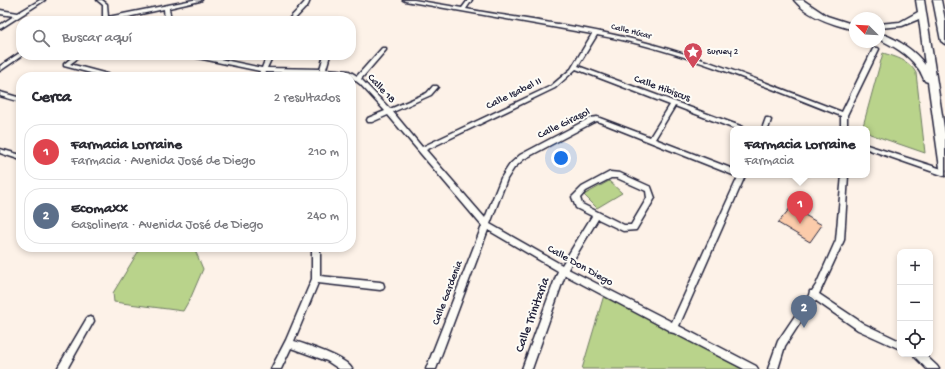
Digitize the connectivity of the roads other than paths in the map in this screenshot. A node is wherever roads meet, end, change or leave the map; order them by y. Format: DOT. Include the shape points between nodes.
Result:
graph roads {
  1 [pos="43,0"];
  2 [pos="99,0"];
  3 [pos="200,0"];
  4 [pos="308,0"];
  5 [pos="405,0"];
  6 [pos="470,0"];
  7 [pos="798,0"];
  8 [pos="807,0"];
  9 [pos="920,0"];
  10 [pos="937,0"];
  11 [pos="166,7"];
  12 [pos="463,10"];
  13 [pos="0,12"];
  14 [pos="922,13"];
  15 [pos="20,15"];
  16 [pos="106,16"];
  17 [pos="124,16"];
  18 [pos="167,16"];
  19 [pos="295,16"];
  20 [pos="16,17"];
  21 [pos="849,21"];
  22 [pos="849,26"];
  23 [pos="885,26"];
  24 [pos="0,27"];
  25 [pos="944,31"];
  26 [pos="595,33"];
  27 [pos="885,39"];
  28 [pos="945,41"];
  29 [pos="384,49"];
  30 [pos="876,49"];
  31 [pos="16,58"];
  32 [pos="72,60"];
  33 [pos="216,60"];
  34 [pos="268,60"];
  35 [pos="326,60"];
  36 [pos="575,67"];
  37 [pos="0,69"];
  38 [pos="263,70"];
  39 [pos="93,72"];
  40 [pos="292,72"];
  41 [pos="323,72"];
  42 [pos="358,79"];
  43 [pos="435,87"];
  44 [pos="0,94"];
  45 [pos="16,99"];
  46 [pos="934,100"];
  47 [pos="673,104"];
  48 [pos="389,112"];
  49 [pos="844,115"];
  50 [pos="370,120"];
  51 [pos="768,120"];
  52 [pos="733,126"];
  53 [pos="766,126"];
  54 [pos="844,126"];
  55 [pos="651,140"];
  56 [pos="870,148"];
  57 [pos="421,150"];
  58 [pos="0,151"];
  59 [pos="16,156"];
  60 [pos="945,168"];
  61 [pos="730,171"];
  62 [pos="945,172"];
  63 [pos="741,178"];
  64 [pos="845,178"];
  65 [pos="597,215"];
  66 [pos="486,225"];
  67 [pos="316,252"];
  68 [pos="563,270"];
  69 [pos="316,279"];
  70 [pos="380,286"];
  71 [pos="813,294"];
  72 [pos="90,321"];
  73 [pos="673,329"];
  74 [pos="289,344"];
  75 [pos="897,344"];
  76 [pos="921,357"];
  77 [pos="62,369"];
  78 [pos="276,369"];
  79 [pos="347,369"];
  80 [pos="431,369"];
  81 [pos="527,369"];
  82 [pos="752,369"];
  83 [pos="773,369"];
  84 [pos="934,369"];
  1 -- 15 [label="street"];
  2 -- 16 [label="street" via="105,4"];
  3 -- 11 [label="street"];
  4 -- 19 [label="street"];
  5 -- 12 [label="street, Calle Húcar"];
  6 -- 12 [label="street"];
  7 -- 22 [label="highway" via="821,16"];
  8 -- 21 [label="highway" via="824,11"];
  9 -- 14 [label="highway"];
  10 -- 25 [label="highway"];
  11 -- 17 [label="street"];
  11 -- 18 [label="street"];
  12 -- 26 [label="street, Calle Húcar"];
  13 -- 15 [label="street"];
  14 -- 23 [label="highway" via="912,21"];
  14 -- 46 [label="highway"];
  20 -- 24 [label="street"];
  25 -- 28 [label="highway"];
  26 -- 36 [label="street, Calle Isabel II"];
  26 -- 49 [label="street, Calle Húcar" via="649,45 716,66"];
  27 -- 46 [label="highway" via="907,52 922,66"];
  29 -- 42 [label="street"];
  30 -- 49 [label="street"];
  31 -- 37 [label="street"];
  32 -- 39 [label="street" via="66,65"];
  33 -- 38 [label="street, Calle 18"];
  34 -- 38 [label="street"];
  35 -- 41 [label="street"];
  36 -- 47 [label="street, Calle Hibiscus"];
  36 -- 57 [label="street, Calle Isabel II" via="553,87"];
  38 -- 40 [label="street, Calle 18"];
  42 -- 48 [label="street, Calle 18"];
  43 -- 48 [label="street" via="429,94"];
  44 -- 45 [label="street"];
  46 -- 60 [label="highway"];
  47 -- 52 [label="street, Calle Hibiscus"];
  47 -- 55 [label="street"];
  48 -- 50 [label="street"];
  48 -- 57 [label="street, Calle 18"];
  49 -- 54 [label="street"];
  51 -- 53 [label="street"];
  55 -- 61 [label="street, Calle Girasol"];
  55 -- 66 [label="street, Calle Girasol" via="603,120 592,120 522,157 512,166 504,178"];
  56 -- 62 [label="street"];
  57 -- 66 [label="street, Calle Don Diego"];
  58 -- 59 [label="street"];
  63 -- 73 [label="street"];
  64 -- 71 [label="street" via="840,240 819,287"];
  65 -- 65 [label="street" via="623,228 633,228 651,198 649,189 618,175 610,175 584,189 576,197 579,206"];
  65 -- 68 [label="street, Calle Trinitaria"];
  66 -- 68 [label="street, Calle Don Diego"];
  66 -- 80 [label="street, Calle Gardenia"];
  67 -- 69 [label="street"];
  68 -- 73 [label="street, Calle Don Diego"];
  68 -- 81 [label="street, Calle Trinitaria"];
  69 -- 70 [label="street"];
  69 -- 74 [label="street"];
  71 -- 75 [label="street" via="861,327"];
  71 -- 83 [label="street" via="781,344"];
  72 -- 77 [label="street"];
  73 -- 82 [label="street, Calle Don Diego"];
  74 -- 78 [label="street"];
  74 -- 79 [label="street" via="330,358"];
  76 -- 84 [label="street"];
}
